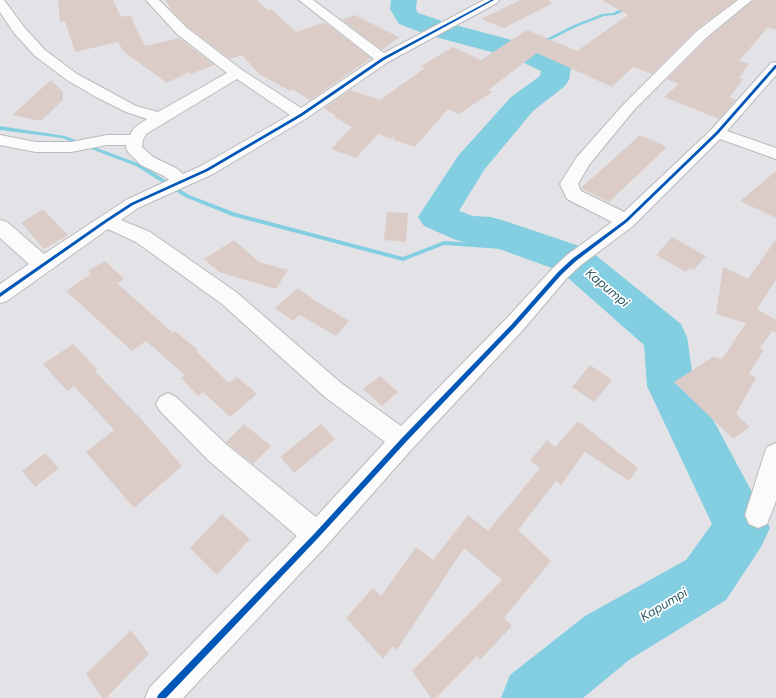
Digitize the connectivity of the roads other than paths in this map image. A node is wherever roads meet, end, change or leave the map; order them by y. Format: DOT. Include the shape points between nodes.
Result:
graph roads {
  1 [pos="152,0"];
  2 [pos="305,0"];
  3 [pos="493,0"];
  4 [pos="746,0"];
  5 [pos="0,3"];
  6 [pos="383,58"];
  7 [pos="776,66"];
  8 [pos="237,73"];
  9 [pos="301,115"];
  10 [pos="160,118"];
  11 [pos="717,133"];
  12 [pos="0,140"];
  13 [pos="135,140"];
  14 [pos="776,154"];
  15 [pos="180,181"];
  16 [pos="106,221"];
  17 [pos="626,221"];
  18 [pos="0,227"];
  19 [pos="43,265"];
  20 [pos="0,295"];
  21 [pos="168,404"];
  22 [pos="403,441"];
  23 [pos="776,454"];
  24 [pos="758,514"];
  25 [pos="317,535"];
  26 [pos="161,698"];
  1 -- 8 [label="street" via="182,31"];
  2 -- 6 [label="street"];
  3 -- 6 [label="street"];
  4 -- 17 [label="street" via="702,34 629,107 582,162 569,184 573,195"];
  5 -- 10 [label="street" via="19,30 40,53 72,77 131,109"];
  6 -- 9 [label="street"];
  7 -- 11 [label="street"];
  8 -- 9 [label="street"];
  8 -- 10 [label="street"];
  9 -- 15 [label="street" via="207,170"];
  10 -- 13 [label="street" via="140,131"];
  11 -- 14 [label="street"];
  11 -- 17 [label="street"];
  12 -- 13 [label="street" via="36,148 71,147 107,140"];
  13 -- 15 [label="street" via="134,148 147,161 170,172"];
  15 -- 16 [label="street" via="132,204"];
  16 -- 19 [label="street"];
  16 -- 22 [label="street" via="143,237 229,298 333,390"];
  17 -- 22 [label="street" via="560,273"];
  18 -- 19 [label="street"];
  19 -- 20 [label="street"];
  21 -- 25 [label="street" via="218,453"];
  22 -- 25 [label="street"];
  23 -- 24 [label="street"];
  25 -- 26 [label="street"];
}
